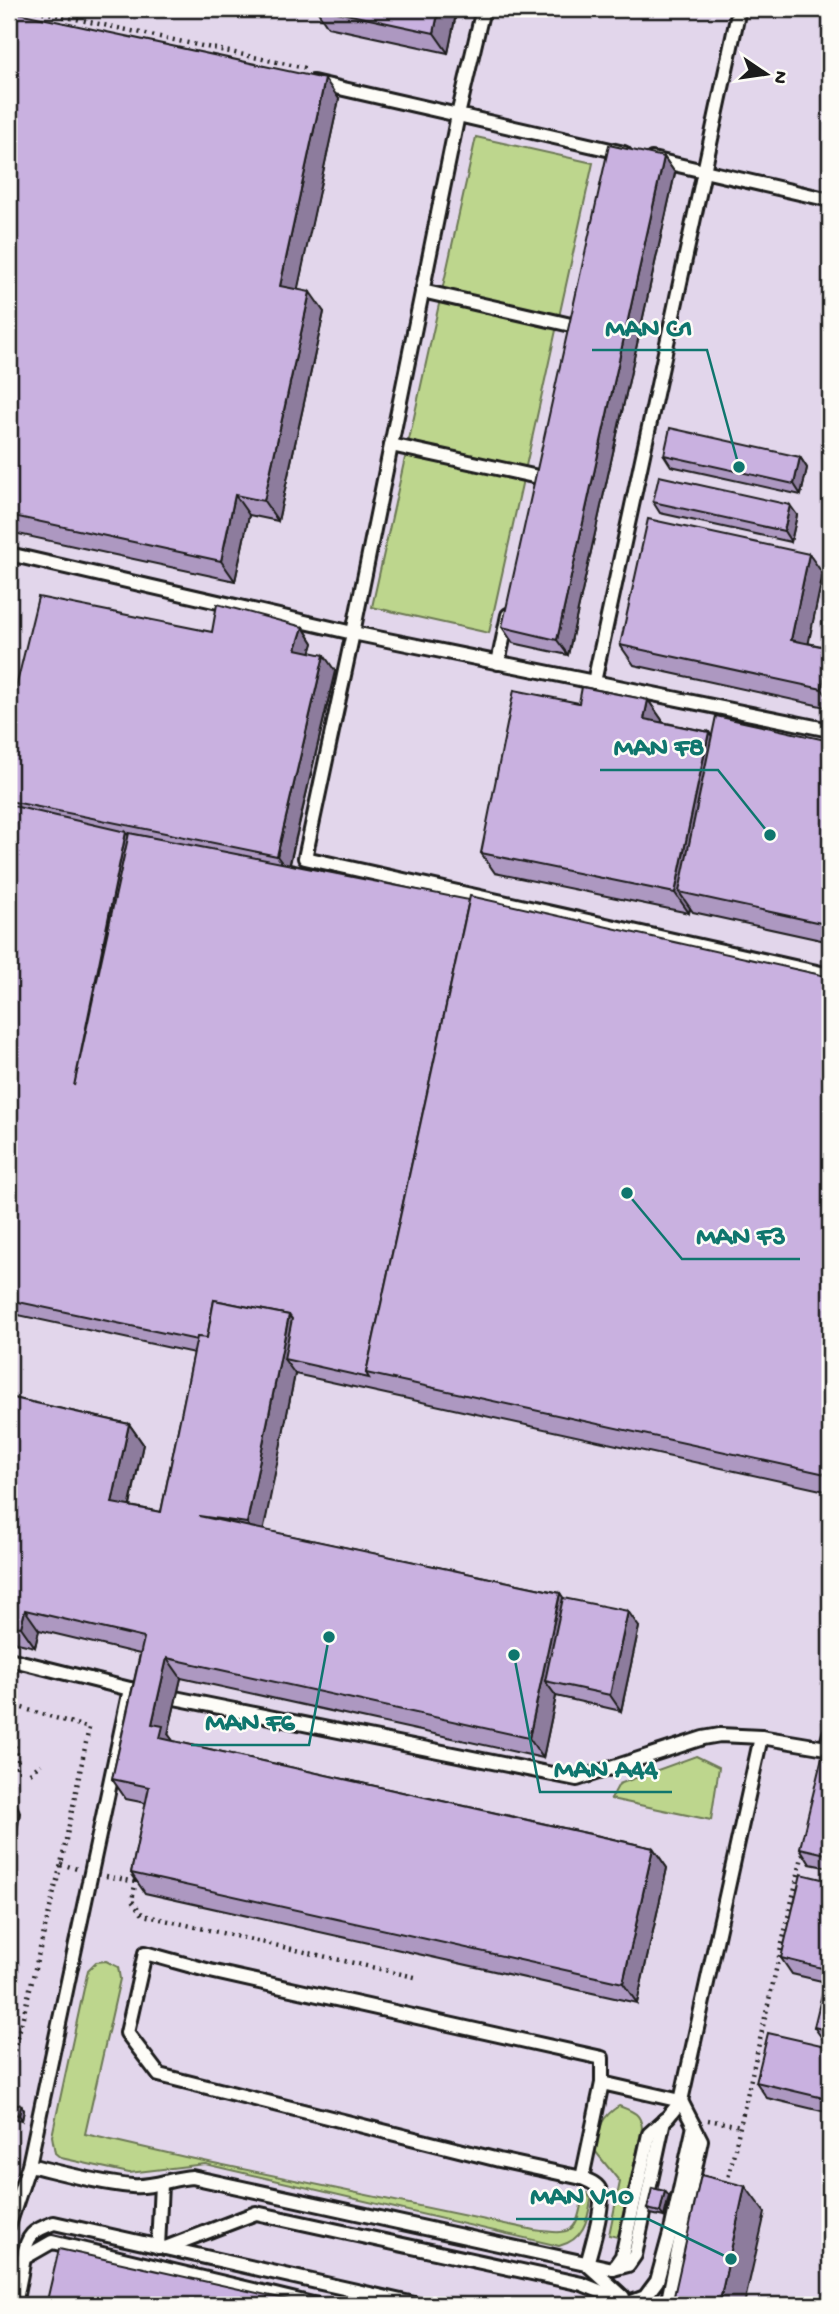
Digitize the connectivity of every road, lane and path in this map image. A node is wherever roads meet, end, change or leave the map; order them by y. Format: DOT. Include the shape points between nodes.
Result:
graph roads {
  1 [pos="29,9"];
  2 [pos="483,9"];
  3 [pos="738,9"];
  4 [pos="315,70"];
  5 [pos="295,78"];
  6 [pos="458,115"];
  7 [pos="609,150"];
  8 [pos="606,163"];
  9 [pos="703,171"];
  10 [pos="830,200"];
  11 [pos="422,291"];
  12 [pos="574,311"];
  13 [pos="391,446"];
  14 [pos="538,477"];
  15 [pos="9,554"];
  16 [pos="512,596"];
  17 [pos="353,633"];
  18 [pos="498,663"];
  19 [pos="594,682"];
  20 [pos="830,730"];
  21 [pos="830,975"];
  22 [pos="9,1660"];
  23 [pos="130,1689"];
  24 [pos="9,1704"];
  25 [pos="12,1732"];
  26 [pos="830,1734"];
  27 [pos="761,1737"];
  28 [pos="828,1748"];
  29 [pos="41,1764"];
  30 [pos="16,1768"];
  31 [pos="30,1773"];
  32 [pos="9,1807"];
  33 [pos="9,1830"];
  34 [pos="805,1842"];
  35 [pos="139,1869"];
  36 [pos="419,1978"];
  37 [pos="9,2073"];
  38 [pos="602,2083"];
  39 [pos="681,2101"];
  40 [pos="694,2126"];
  41 [pos="29,2165"];
  42 [pos="582,2178"];
  43 [pos="161,2184"];
  44 [pos="721,2189"];
  45 [pos="10,2220"];
  46 [pos="162,2247"];
  47 [pos="24,2258"];
  48 [pos="587,2264"];
  49 [pos="293,2303"];
  50 [pos="15,2305"];
  51 [pos="317,2305"];
  52 [pos="419,2305"];
  53 [pos="628,2305"];
  54 [pos="667,2305"];
  1 -- 4 [label="path"];
  2 -- 6 [label="lane"];
  3 -- 9 [label="lane"];
  5 -- 6 [label="lane"];
  6 -- 7 [label="lane"];
  6 -- 11 [label="lane"];
  7 -- 8 [label="lane"];
  7 -- 9 [label="lane"];
  9 -- 10 [label="lane"];
  9 -- 19 [label="lane"];
  11 -- 12 [label="lane" via="570,331"];
  11 -- 13 [label="lane"];
  13 -- 14 [label="lane"];
  13 -- 17 [label="lane"];
  15 -- 17 [label="lane"];
  16 -- 18 [label="lane"];
  17 -- 18 [label="lane"];
  17 -- 21 [label="lane" via="305,858"];
  18 -- 19 [label="lane"];
  19 -- 20 [label="lane"];
  22 -- 23 [label="lane"];
  23 -- 27 [label="lane" via="577,1779 703,1738"];
  23 -- 41 [label="lane"];
  24 -- 37 [label="path" via="89,1728"];
  25 -- 30 [label="path"];
  26 -- 28 [label="lane"];
  27 -- 28 [label="lane"];
  27 -- 39 [label="lane"];
  29 -- 31 [label="path"];
  32 -- 33 [label="lane"];
  34 -- 44 [label="path" via="728,2182"];
  35 -- 36 [label="path" via="132,1901 144,1915"];
  38 -- 39 [label="lane"];
  38 -- 42 [label="lane"];
  38 -- 42 [label="lane" via="602,2057 145,1953 127,2033 159,2075"];
  39 -- 40 [label="lane"];
  39 -- 48 [label="lane" via="649,2134 622,2256 612,2269"];
  40 -- 53 [label="lane" via="657,2281 645,2297"];
  40 -- 54 [label="lane" via="701,2140"];
  41 -- 43 [label="lane" via="134,2187"];
  41 -- 45 [label="lane"];
  42 -- 48 [label="lane" via="601,2191"];
  43 -- 46 [label="lane"];
  43 -- 48 [label="lane" via="192,2178"];
  46 -- 47 [label="lane" via="54,2223 37,2229 25,2244"];
  46 -- 52 [label="lane"];
  46 -- 53 [label="lane" via="256,2213 582,2284"];
  47 -- 49 [label="lane" via="52,2242 106,2260"];
  47 -- 50 [label="lane"];
  48 -- 53 [label="lane"];
  49 -- 51 [label="lane"];
}
